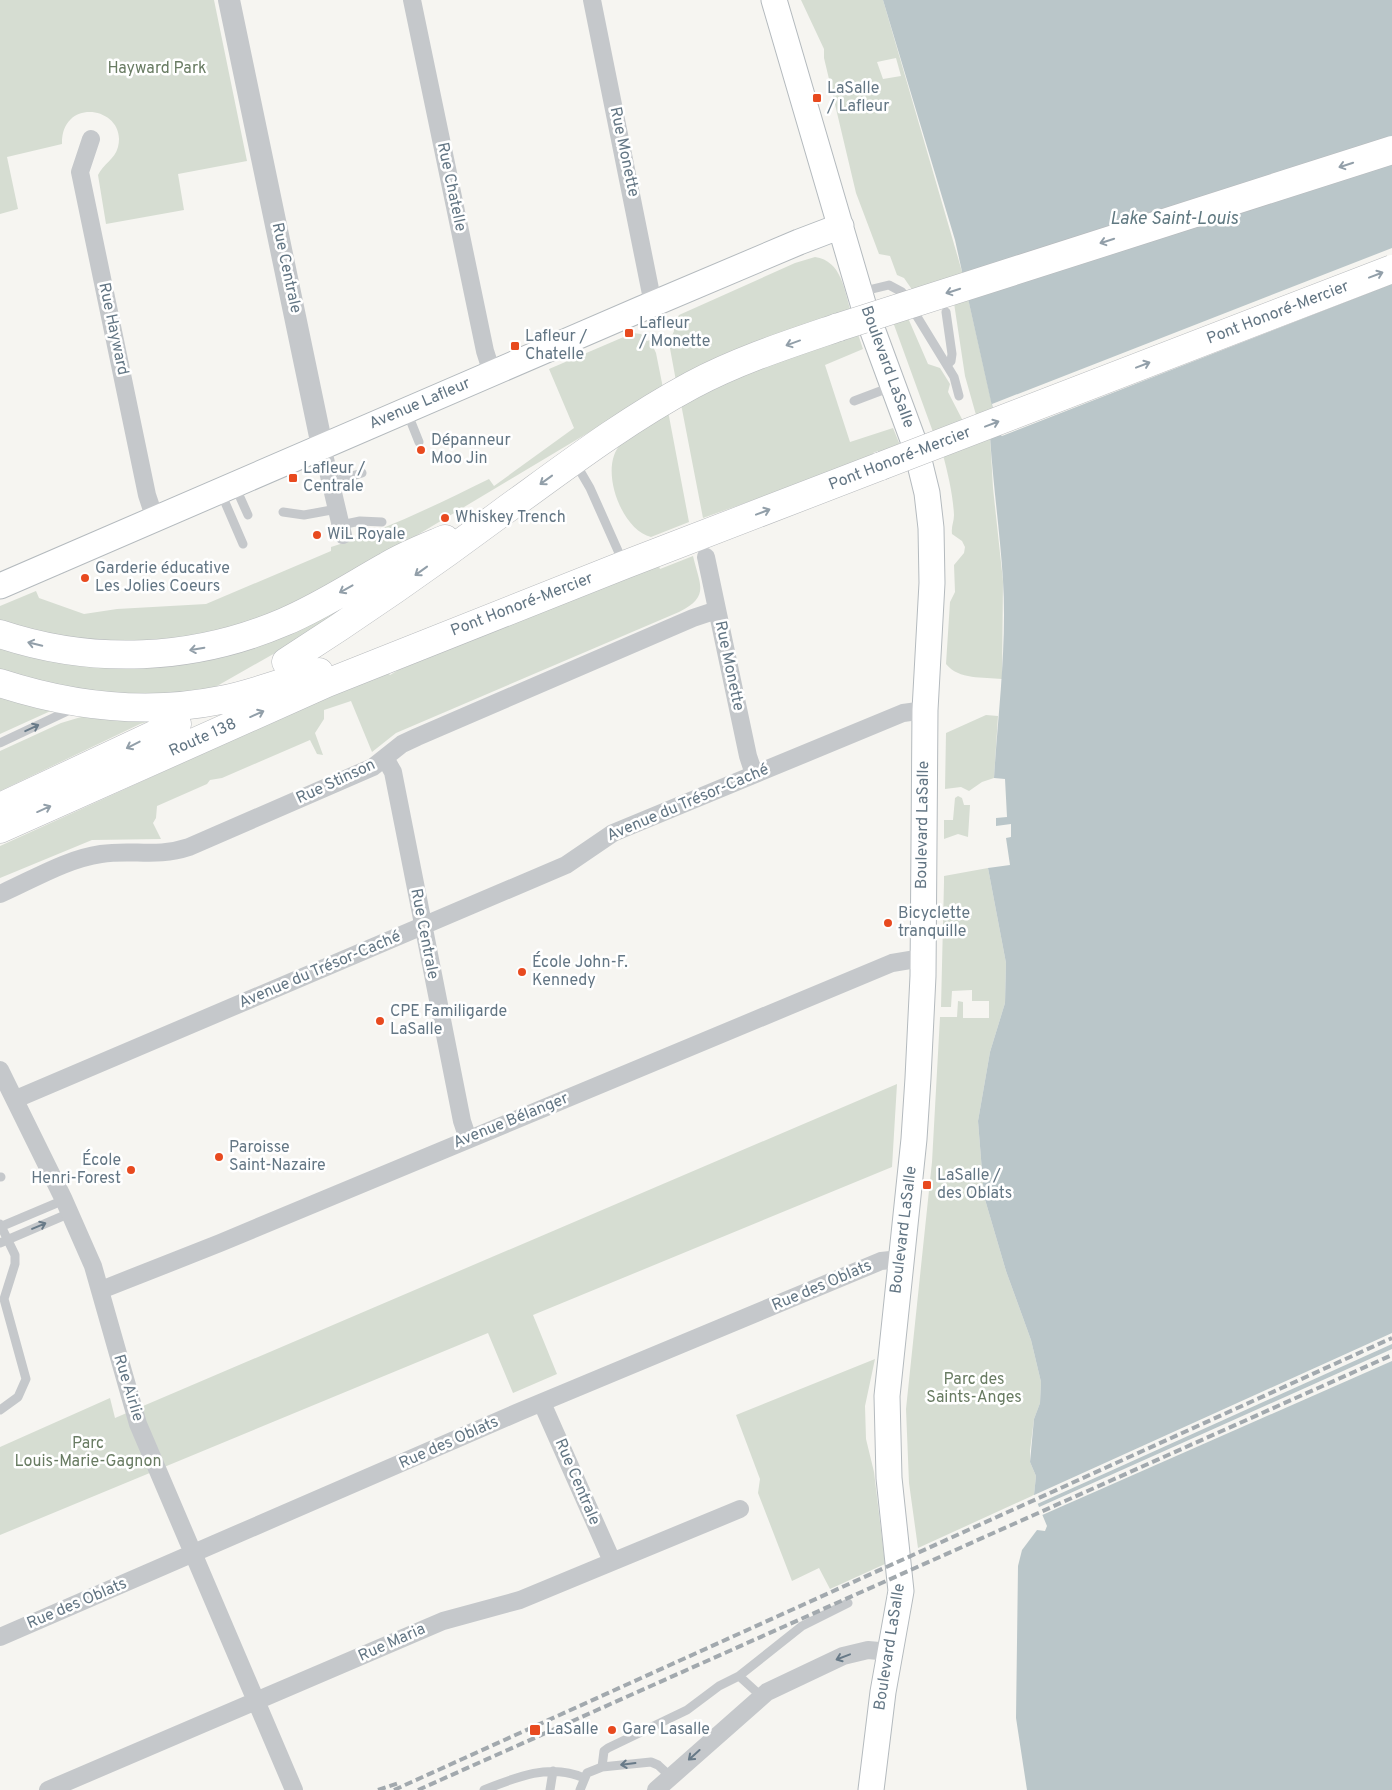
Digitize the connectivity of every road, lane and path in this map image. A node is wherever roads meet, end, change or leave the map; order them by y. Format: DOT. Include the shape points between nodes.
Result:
graph roads {
  1 [pos="229,0"];
  2 [pos="412,0"];
  3 [pos="592,0"];
  4 [pos="774,0"];
  5 [pos="91,139"];
  6 [pos="1392,150"];
  7 [pos="841,226"];
  8 [pos="1392,269"];
  9 [pos="860,292"];
  10 [pos="653,304"];
  11 [pos="946,312"];
  12 [pos="946,365"];
  13 [pos="492,373"];
  14 [pos="893,386"];
  15 [pos="959,396"];
  16 [pos="854,401"];
  17 [pos="406,410"];
  18 [pos="419,442"];
  19 [pos="322,446"];
  20 [pos="573,460"];
  21 [pos="362,474"];
  22 [pos="332,482"];
  23 [pos="227,487"];
  24 [pos="283,512"];
  25 [pos="503,512"];
  26 [pos="248,515"];
  27 [pos="155,519"];
  28 [pos="382,522"];
  29 [pos="340,523"];
  30 [pos="244,544"];
  31 [pos="697,549"];
  32 [pos="624,565"];
  33 [pos="0,586"];
  34 [pos="718,610"];
  35 [pos="0,634"];
  36 [pos="408,650"];
  37 [pos="286,662"];
  38 [pos="0,683"];
  39 [pos="83,703"];
  40 [pos="925,710"];
  41 [pos="177,724"];
  42 [pos="0,743"];
  43 [pos="385,758"];
  44 [pos="754,774"];
  45 [pos="0,806"];
  46 [pos="0,829"];
  47 [pos="0,894"];
  48 [pos="422,926"];
  49 [pos="922,958"];
  50 [pos="0,1070"];
  51 [pos="16,1099"];
  52 [pos="468,1139"];
  53 [pos="67,1206"];
  54 [pos="1,1226"];
  55 [pos="4,1241"];
  56 [pos="900,1259"];
  57 [pos="101,1290"];
  58 [pos="542,1402"];
  59 [pos="0,1410"];
  60 [pos="740,1509"];
  61 [pos="194,1554"];
  62 [pos="612,1562"];
  63 [pos="848,1603"];
  64 [pos="0,1637"];
  65 [pos="890,1652"];
  66 [pos="738,1676"];
  67 [pos="761,1696"];
  68 [pos="256,1701"];
  69 [pos="602,1767"];
  70 [pos="553,1771"];
  71 [pos="670,1777"];
  72 [pos="584,1778"];
  73 [pos="48,1790"];
  74 [pos="294,1790"];
  75 [pos="484,1790"];
  76 [pos="550,1790"];
  77 [pos="580,1790"];
  78 [pos="656,1790"];
  79 [pos="871,1790"];
  1 -- 19 [label="street, Rue Centrale"];
  2 -- 13 [label="street, Rue Chatelle"];
  3 -- 10 [label="street, Rue Monette"];
  4 -- 7 [label="main road, Boulevard LaSalle"];
  5 -- 27 [label="street, Rue Hayward" via="80,172"];
  6 -- 20 [label="highway, one-way, bridge" via="839,327 733,366 672,396"];
  7 -- 9 [label="main road, Boulevard LaSalle"];
  7 -- 10 [label="main road, Avenue Lafleur"];
  31 -- 8 [label="highway, Pont Honoré-Mercier, one-way, bridge" via="717,529"];
  9 -- 12 [label="lane" via="887,285 899,289"];
  9 -- 14 [label="main road, Boulevard LaSalle"];
  10 -- 13 [label="main road, Avenue Lafleur"];
  11 -- 12 [label="lane" via="952,354"];
  12 -- 15 [label="lane" via="956,382"];
  13 -- 17 [label="main road, Avenue Lafleur"];
  14 -- 16 [label="lane"];
  14 -- 40 [label="main road, Boulevard LaSalle" via="916,448 930,520 932,583"];
  17 -- 18 [label="lane"];
  17 -- 19 [label="main road, Avenue Lafleur"];
  19 -- 22 [label="street, Rue Centrale"];
  19 -- 23 [label="main road, Avenue Lafleur"];
  20 -- 25 [label="highway, one-way"];
  20 -- 32 [label="lane" via="590,488"];
  21 -- 22 [label="lane"];
  22 -- 29 [label="street, Rue Centrale"];
  23 -- 26 [label="lane"];
  23 -- 27 [label="main road, Avenue Lafleur"];
  23 -- 30 [label="lane"];
  24 -- 29 [label="lane"];
  25 -- 35 [label="highway, one-way" via="389,564 285,622 206,648 169,653 104,654 43,646"];
  25 -- 37 [label="highway, one-way" via="369,608"];
  27 -- 33 [label="main road, Avenue Lafleur"];
  28 -- 29 [label="lane"];
  31 -- 32 [label="highway, Pont Honoré-Mercier"];
  31 -- 34 [label="street, Rue Monette"];
  32 -- 36 [label="highway, Pont Honoré-Mercier"];
  34 -- 43 [label="street, Rue Stinson" via="417,736"];
  34 -- 44 [label="street, Rue Monette"];
  36 -- 39 [label="highway" via="201,704 134,707"];
  46 -- 36 [label="highway, Route 138, one-way"];
  38 -- 39 [label="highway"];
  42 -- 39 [label="lane, one-way"];
  40 -- 44 [label="street, Avenue du Trésor-Caché" via="903,712"];
  40 -- 49 [label="main road, Boulevard LaSalle"];
  41 -- 45 [label="highway, Route 138, one-way"];
  43 -- 47 [label="street, Rue Stinson" via="360,773 189,847 158,854 93,856"];
  43 -- 48 [label="street, Rue Centrale" via="393,772"];
  44 -- 48 [label="street, Avenue du Trésor-Caché" via="613,834 566,865"];
  48 -- 51 [label="street, Avenue du Trésor-Caché"];
  48 -- 52 [label="street, Rue Centrale"];
  49 -- 52 [label="street, Avenue Bélanger" via="892,962"];
  49 -- 56 [label="main road, Boulevard LaSalle" via="914,1139"];
  50 -- 51 [label="street, Rue Airlie"];
  51 -- 53 [label="street, Rue Airlie"];
  52 -- 57 [label="street, Avenue Bélanger"];
  53 -- 54 [label="lane"];
  55 -- 53 [label="lane, one-way"];
  53 -- 57 [label="street, Rue Airlie"];
  54 -- 55 [label="lane"];
  55 -- 59 [label="lane" via="15,1260 4,1299 26,1379 18,1397"];
  56 -- 58 [label="street, Rue des Oblats" via="881,1261"];
  56 -- 65 [label="main road, Boulevard LaSalle" via="886,1403 889,1478 901,1586"];
  57 -- 61 [label="street, Rue Airlie" via="138,1424"];
  58 -- 61 [label="street, Rue des Oblats"];
  58 -- 62 [label="street, Rue Centrale"];
  60 -- 62 [label="street, Rue Maria"];
  61 -- 64 [label="street, Rue des Oblats"];
  61 -- 68 [label="street, Rue Airlie"];
  62 -- 68 [label="street, Rue Maria" via="520,1600 443,1621"];
  63 -- 66 [label="lane" via="802,1626"];
  65 -- 67 [label="street, one-way" via="868,1650 843,1656"];
  65 -- 79 [label="main road, Boulevard LaSalle"];
  66 -- 67 [label="lane"];
  66 -- 69 [label="lane" via="673,1719 608,1748 604,1751"];
  67 -- 71 [label="street, one-way"];
  68 -- 73 [label="street, Rue Maria"];
  68 -- 74 [label="street, Rue Airlie"];
  71 -- 69 [label="lane, one-way" via="651,1762"];
  69 -- 72 [label="lane" via="587,1773"];
  70 -- 72 [label="lane"];
  70 -- 75 [label="lane" via="524,1775"];
  70 -- 76 [label="lane"];
  71 -- 78 [label="street"];
  72 -- 77 [label="lane"];
}
